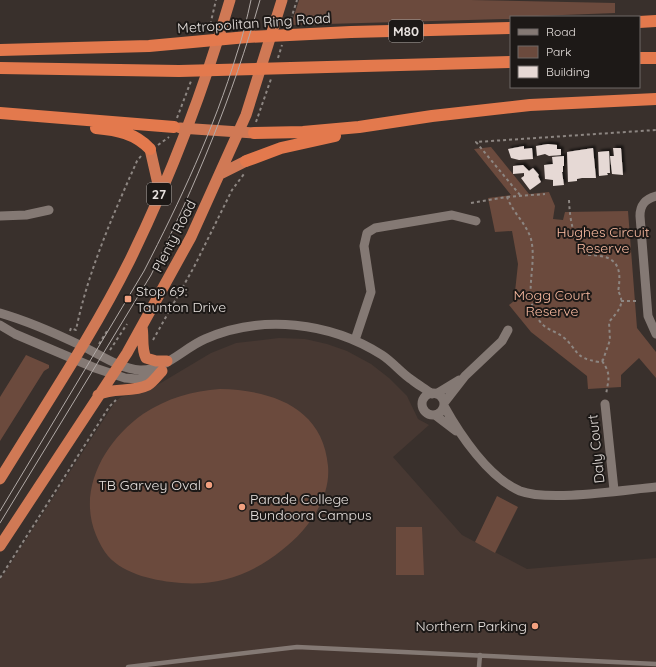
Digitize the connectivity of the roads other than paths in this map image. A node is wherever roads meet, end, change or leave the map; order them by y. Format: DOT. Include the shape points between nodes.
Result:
graph roads {
  1 [pos="230,0"];
  2 [pos="282,0"];
  3 [pos="656,21"];
  4 [pos="640,22"];
  5 [pos="510,28"];
  6 [pos="0,50"];
  7 [pos="640,58"];
  8 [pos="656,58"];
  9 [pos="510,62"];
  10 [pos="0,68"];
  11 [pos="656,99"];
  12 [pos="0,113"];
  13 [pos="432,116"];
  14 [pos="59,119"];
  15 [pos="174,127"];
  16 [pos="188,128"];
  17 [pos="239,133"];
  18 [pos="254,133"];
  19 [pos="150,149"];
  20 [pos="246,161"];
  21 [pos="222,173"];
  22 [pos="160,193"];
  23 [pos="656,196"];
  24 [pos="49,210"];
  25 [pos="0,216"];
  26 [pos="476,221"];
  27 [pos="0,313"];
  28 [pos="0,326"];
  29 [pos="254,326"];
  30 [pos="142,327"];
  31 [pos="508,330"];
  32 [pos="656,334"];
  33 [pos="355,340"];
  34 [pos="82,346"];
  35 [pos="74,358"];
  36 [pos="167,361"];
  37 [pos="119,364"];
  38 [pos="162,372"];
  39 [pos="112,374"];
  40 [pos="465,376"];
  41 [pos="411,380"];
  42 [pos="434,394"];
  43 [pos="98,395"];
  44 [pos="423,403"];
  45 [pos="605,404"];
  46 [pos="444,405"];
  47 [pos="435,415"];
  48 [pos="460,434"];
  49 [pos="0,479"];
  50 [pos="656,487"];
  51 [pos="614,490"];
  52 [pos="0,546"];
  53 [pos="480,655"];
  54 [pos="598,664"];
  55 [pos="656,664"];
  56 [pos="128,667"];
  57 [pos="479,667"];
  1 -- 16 [label="highway, Plenty Road / 27"];
  2 -- 17 [label="highway, Plenty Road"];
  3 -- 4 [label="highway"];
  5 -- 6 [label="highway, Metropolitan Ring Road / M80" via="302,35 149,46"];
  7 -- 8 [label="highway"];
  9 -- 10 [label="highway" via="179,70"];
  11 -- 13 [label="highway" via="530,105"];
  12 -- 14 [label="highway"];
  13 -- 18 [label="highway" via="359,127"];
  13 -- 20 [label="highway" via="306,142"];
  14 -- 15 [label="highway"];
  14 -- 19 [label="highway" via="132,135 142,140"];
  15 -- 16 [label="highway"];
  16 -- 17 [label="highway"];
  16 -- 22 [label="highway, Plenty Road / 27"];
  17 -- 18 [label="highway"];
  17 -- 21 [label="highway, Plenty Road"];
  19 -- 22 [label="highway"];
  20 -- 21 [label="highway"];
  21 -- 30 [label="highway, Plenty Road"];
  22 -- 34 [label="highway, Plenty Road / 27" via="129,260"];
  23 -- 32 [label="street" via="647,199 640,208 646,300 650,323"];
  24 -- 25 [label="street" via="34,214"];
  26 -- 33 [label="street" via="452,215 376,228 367,233 364,246 371,292"];
  27 -- 34 [label="street" via="30,322"];
  28 -- 35 [label="street"];
  29 -- 33 [label="street" via="305,326 334,332"];
  29 -- 36 [label="street" via="232,329 204,339"];
  29 -- 38 [label="street" via="204,345"];
  30 -- 36 [label="highway" via="146,358 156,362"];
  30 -- 37 [label="highway, Plenty Road"];
  31 -- 40 [label="street" via="502,341"];
  33 -- 41 [label="street" via="384,356"];
  34 -- 35 [label="highway, Plenty Road / 27"];
  34 -- 37 [label="street"];
  35 -- 39 [label="street"];
  35 -- 49 [label="highway, Plenty Road / 27"];
  36 -- 37 [label="street" via="142,370"];
  37 -- 39 [label="highway, Plenty Road"];
  38 -- 39 [label="street" via="137,380"];
  38 -- 43 [label="highway" via="147,385"];
  39 -- 43 [label="highway, Plenty Road"];
  40 -- 42 [label="street"];
  40 -- 46 [label="street"];
  41 -- 42 [label="street"];
  41 -- 44 [label="street"];
  42 -- 44 [label="street" via="426,396"];
  42 -- 46 [label="street" via="442,397"];
  43 -- 52 [label="highway, Plenty Road"];
  44 -- 47 [label="street" via="426,412"];
  45 -- 51 [label="street, Daly Court"];
  46 -- 47 [label="street" via="441,412"];
  46 -- 48 [label="street"];
  47 -- 48 [label="street"];
  48 -- 51 [label="street" via="492,471 520,491 549,496"];
  50 -- 51 [label="street"];
  53 -- 54 [label="lane"];
  53 -- 56 [label="lane" via="297,647"];
  53 -- 57 [label="lane"];
  54 -- 55 [label="lane"];
}
